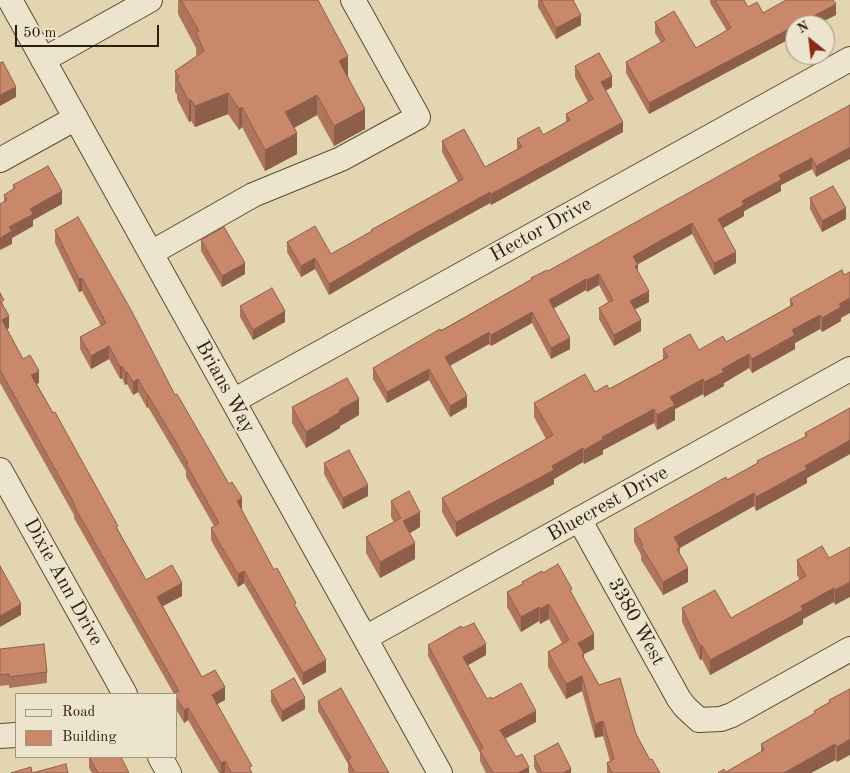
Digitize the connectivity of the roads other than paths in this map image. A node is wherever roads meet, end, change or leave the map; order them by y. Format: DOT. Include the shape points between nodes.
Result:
graph roads {
  1 [pos="10,0"];
  2 [pos="150,0"];
  3 [pos="353,0"];
  4 [pos="850,59"];
  5 [pos="43,60"];
  6 [pos="76,118"];
  7 [pos="0,160"];
  8 [pos="150,253"];
  9 [pos="850,369"];
  10 [pos="233,401"];
  11 [pos="0,470"];
  12 [pos="579,519"];
  13 [pos="365,638"];
  14 [pos="850,649"];
  15 [pos="123,693"];
  16 [pos="15,735"];
  17 [pos="0,736"];
  18 [pos="161,758"];
  19 [pos="169,773"];
  20 [pos="440,773"];
  1 -- 5 [label="street, Brians Way"];
  2 -- 5 [label="street"];
  3 -- 8 [label="street" via="418,117 341,159 253,195"];
  4 -- 10 [label="street, Hector Drive"];
  5 -- 6 [label="street, Brians Way"];
  6 -- 7 [label="street"];
  6 -- 8 [label="street, Brians Way"];
  8 -- 10 [label="street, Brians Way"];
  9 -- 12 [label="street, Bluecrest Drive"];
  10 -- 13 [label="street, Brians Way"];
  11 -- 15 [label="street, Dixie Ann Drive"];
  12 -- 13 [label="street, Bluecrest Drive"];
  12 -- 14 [label="street, 3380 West" via="679,699 699,720 732,715"];
  13 -- 20 [label="street, Brians Way"];
  16 -- 17 [label="street"];
  18 -- 19 [label="street"];
}
